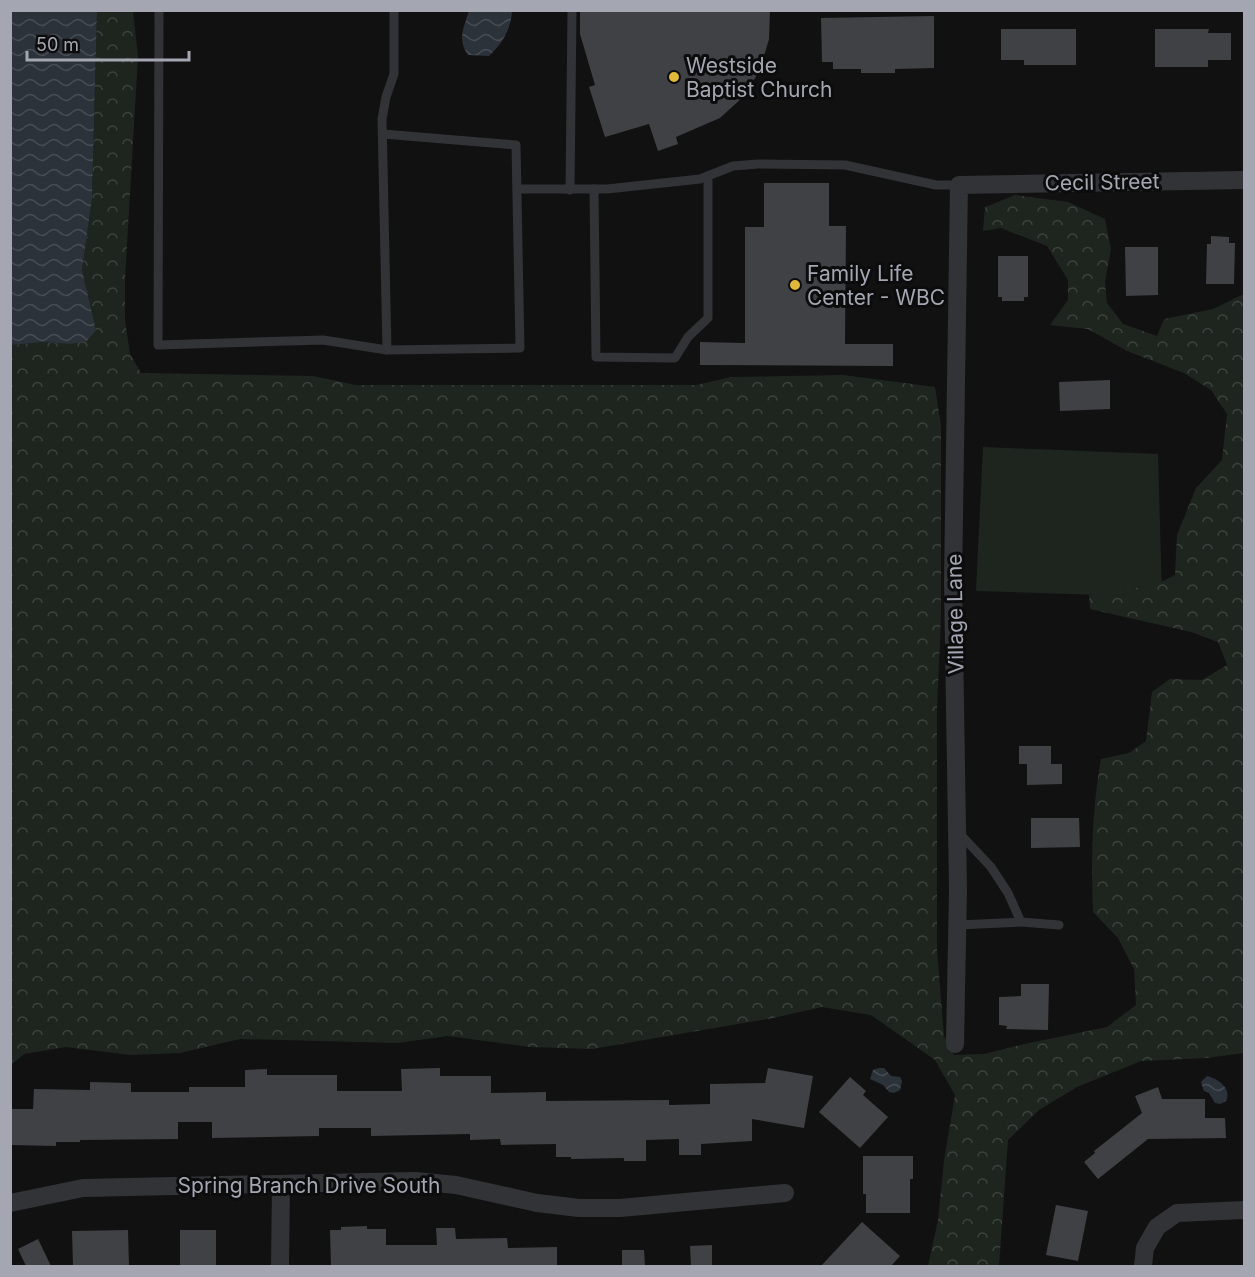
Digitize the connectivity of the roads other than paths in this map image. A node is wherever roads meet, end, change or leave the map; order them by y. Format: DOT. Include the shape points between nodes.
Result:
graph roads {
  1 [pos="159,10"];
  2 [pos="394,10"];
  3 [pos="572,10"];
  4 [pos="383,134"];
  5 [pos="708,176"];
  6 [pos="1245,180"];
  7 [pos="959,185"];
  8 [pos="518,189"];
  9 [pos="594,189"];
  10 [pos="570,190"];
  11 [pos="387,350"];
  12 [pos="958,831"];
  13 [pos="1021,922"];
  14 [pos="958,925"];
  15 [pos="1059,925"];
  16 [pos="955,1044"];
  17 [pos="281,1184"];
  18 [pos="785,1193"];
  19 [pos="10,1203"];
  20 [pos="1245,1210"];
  21 [pos="280,1266"];
  22 [pos="1143,1266"];
  1 -- 11 [label="lane" via="158,345 323,340"];
  2 -- 4 [label="lane" via="394,74 386,97"];
  3 -- 10 [label="lane"];
  4 -- 8 [label="lane" via="516,145"];
  4 -- 11 [label="lane"];
  5 -- 7 [label="lane" via="733,166 845,165 936,185"];
  5 -- 9 [label="lane"];
  5 -- 9 [label="lane" via="708,318 688,336 675,358 596,357"];
  6 -- 7 [label="street, Cecil Street"];
  7 -- 12 [label="street, Village Lane" via="953,582"];
  8 -- 10 [label="lane"];
  8 -- 11 [label="lane" via="520,348"];
  9 -- 10 [label="lane"];
  12 -- 13 [label="lane" via="991,867"];
  12 -- 14 [label="street, Village Lane"];
  13 -- 14 [label="lane"];
  13 -- 15 [label="lane"];
  14 -- 16 [label="street, Village Lane"];
  17 -- 18 [label="street, Spring Branch Drive South" via="415,1181 456,1185 537,1203 600,1208"];
  17 -- 19 [label="street, Spring Branch Drive South" via="83,1188"];
  17 -- 21 [label="street"];
  20 -- 22 [label="street" via="1177,1213 1157,1227 1145,1248"];
}
